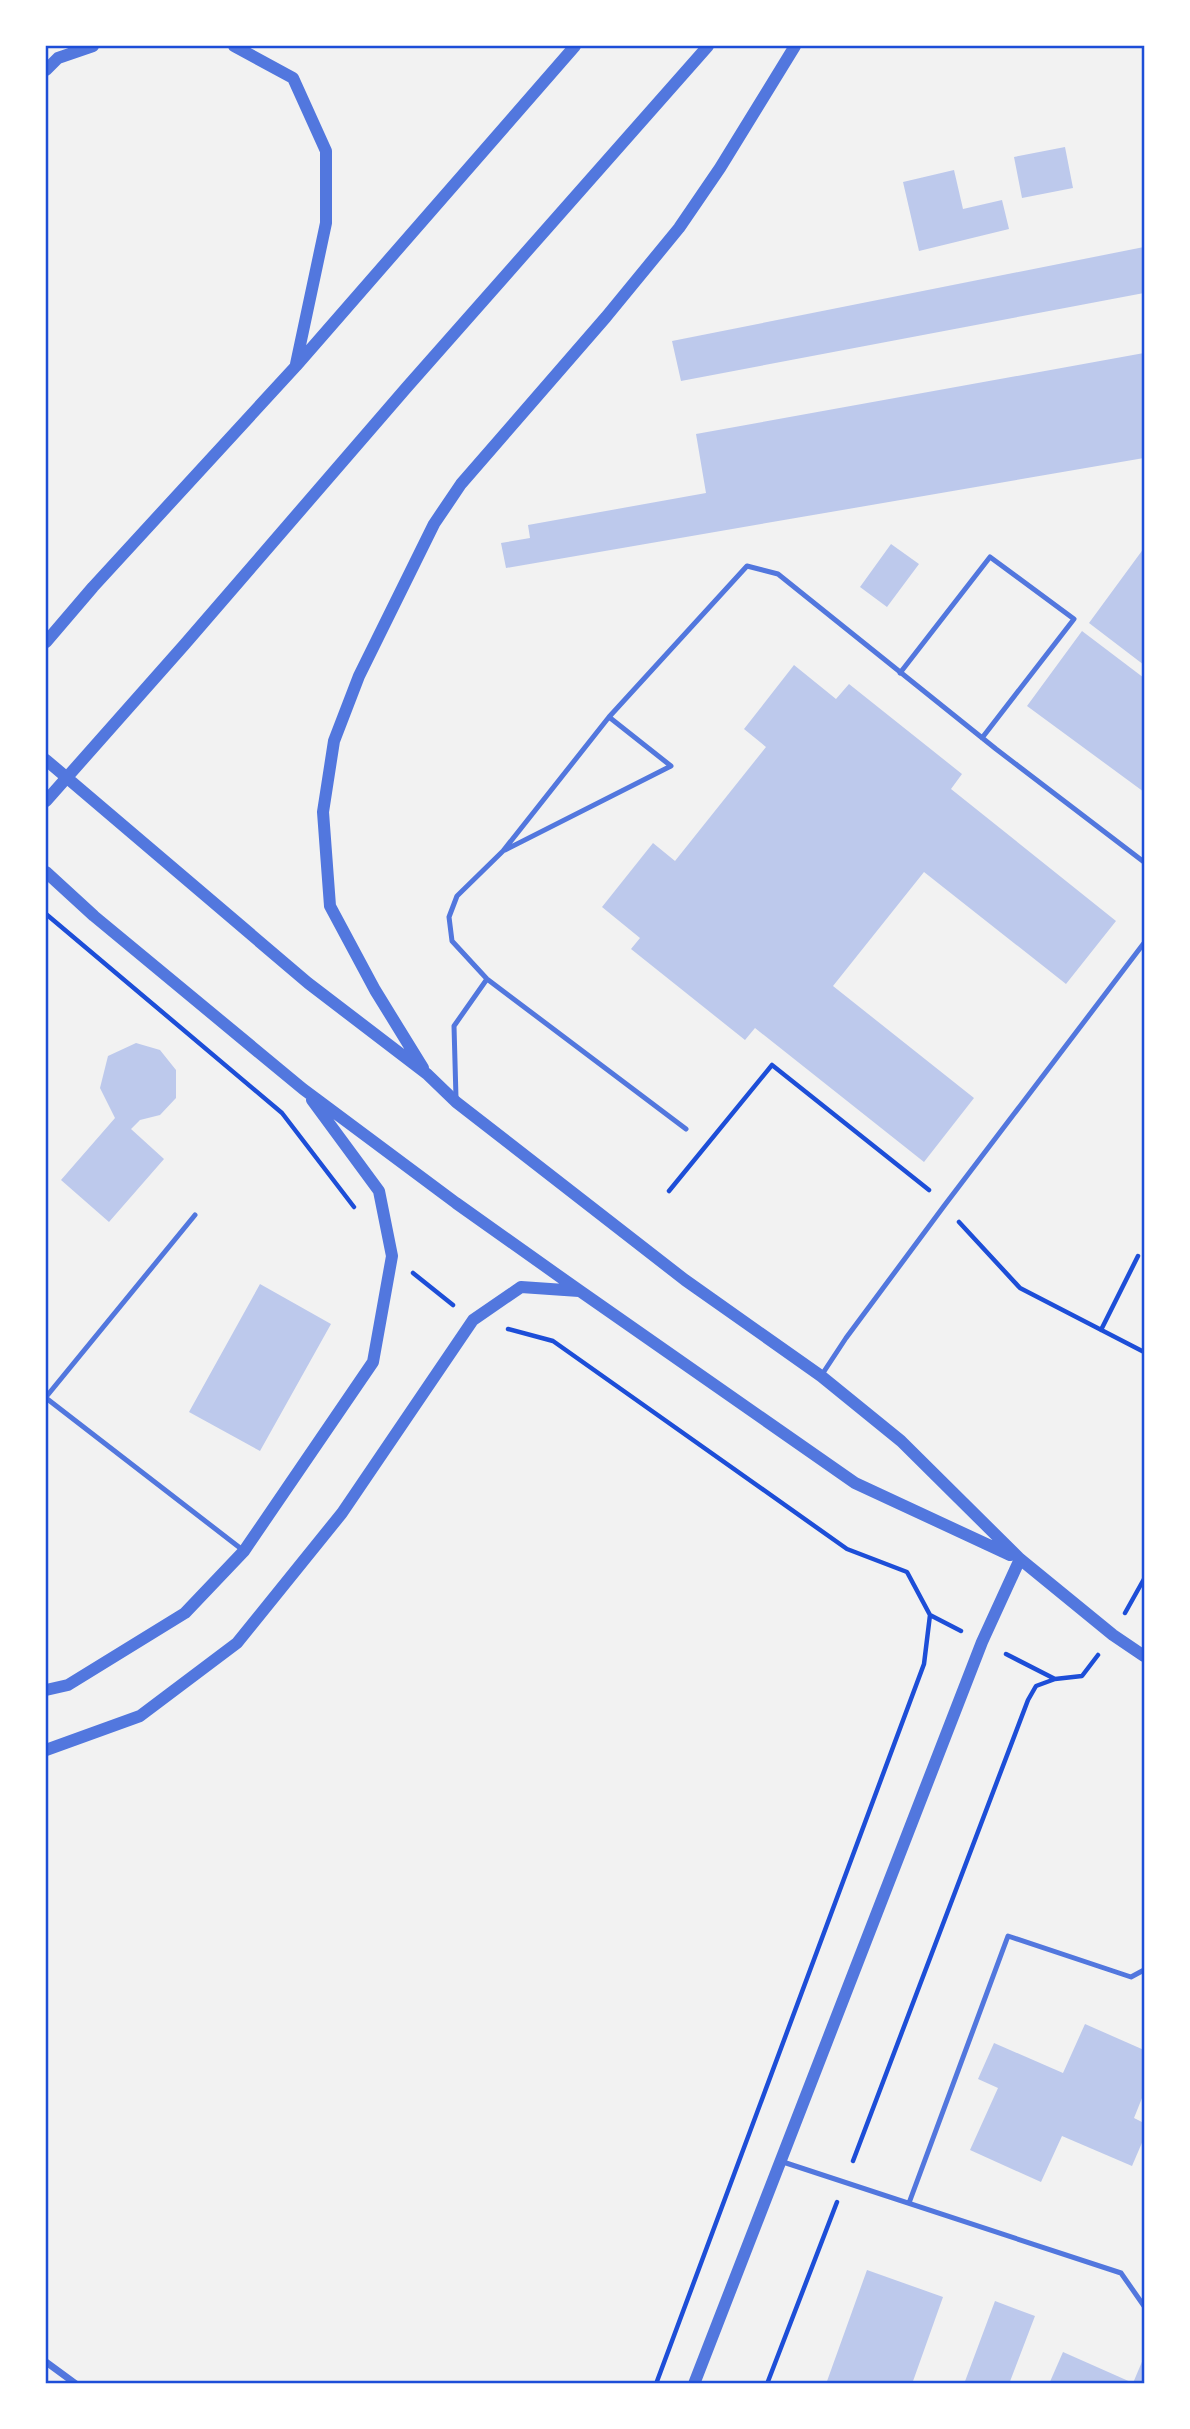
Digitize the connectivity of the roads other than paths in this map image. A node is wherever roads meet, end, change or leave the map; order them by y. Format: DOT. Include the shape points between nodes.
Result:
graph roads {
  1 [pos="93,46"];
  2 [pos="234,46"];
  3 [pos="575,46"];
  4 [pos="708,46"];
  5 [pos="795,46"];
  6 [pos="46,70"];
  7 [pos="296,366"];
  8 [pos="46,642"];
  9 [pos="900,673"];
  10 [pos="608,717"];
  11 [pos="982,738"];
  12 [pos="46,760"];
  13 [pos="46,801"];
  14 [pos="503,852"];
  15 [pos="1144,862"];
  16 [pos="46,872"];
  17 [pos="1144,943"];
  18 [pos="487,979"];
  19 [pos="427,1074"];
  20 [pos="303,1089"];
  21 [pos="456,1102"];
  22 [pos="686,1129"];
  23 [pos="195,1215"];
  24 [pos="580,1291"];
  25 [pos="821,1376"];
  26 [pos="46,1398"];
  27 [pos="244,1551"];
  28 [pos="1020,1559"];
  29 [pos="1144,1656"];
  30 [pos="46,1690"];
  31 [pos="46,1750"];
  32 [pos="1144,1970"];
  33 [pos="780,2161"];
  34 [pos="909,2203"];
  35 [pos="1144,2306"];
  36 [pos="46,2362"];
  37 [pos="76,2384"];
  38 [pos="694,2384"];
  1 -- 6 [label="street" via="58,58"];
  2 -- 7 [label="street" via="293,78 326,151 326,223"];
  3 -- 7 [label="street"];
  4 -- 13 [label="street"];
  5 -- 19 [label="street" via="679,228 461,484 434,524 359,676 334,741 323,812 330,906"];
  7 -- 8 [label="street"];
  9 -- 10 [label="lane" via="778,573 747,566"];
  9 -- 11 [label="lane"];
  9 -- 11 [label="lane" via="990,557 1074,619"];
  10 -- 14 [label="lane"];
  10 -- 14 [label="lane" via="671,766"];
  11 -- 15 [label="lane"];
  12 -- 19 [label="street" via="309,984"];
  14 -- 18 [label="lane" via="457,896 449,917 452,941"];
  16 -- 20 [label="street"];
  17 -- 25 [label="lane"];
  18 -- 21 [label="lane" via="454,1026"];
  18 -- 22 [label="lane"];
  19 -- 21 [label="street"];
  20 -- 24 [label="street"];
  20 -- 27 [label="street" via="379,1191 392,1256 373,1362"];
  21 -- 25 [label="street" via="685,1280"];
  23 -- 26 [label="lane"];
  24 -- 28 [label="street" via="855,1483"];
  24 -- 31 [label="street" via="521,1287 472,1320 342,1513 237,1643 140,1716"];
  25 -- 28 [label="street" via="901,1441"];
  26 -- 27 [label="lane"];
  27 -- 30 [label="street" via="185,1613 68,1685"];
  28 -- 29 [label="street"];
  28 -- 33 [label="street" via="982,1642"];
  32 -- 34 [label="lane" via="1131,1977 1008,1936"];
  33 -- 34 [label="lane"];
  33 -- 38 [label="street"];
  34 -- 35 [label="lane" via="1121,2273"];
  36 -- 37 [label="street"];
}
